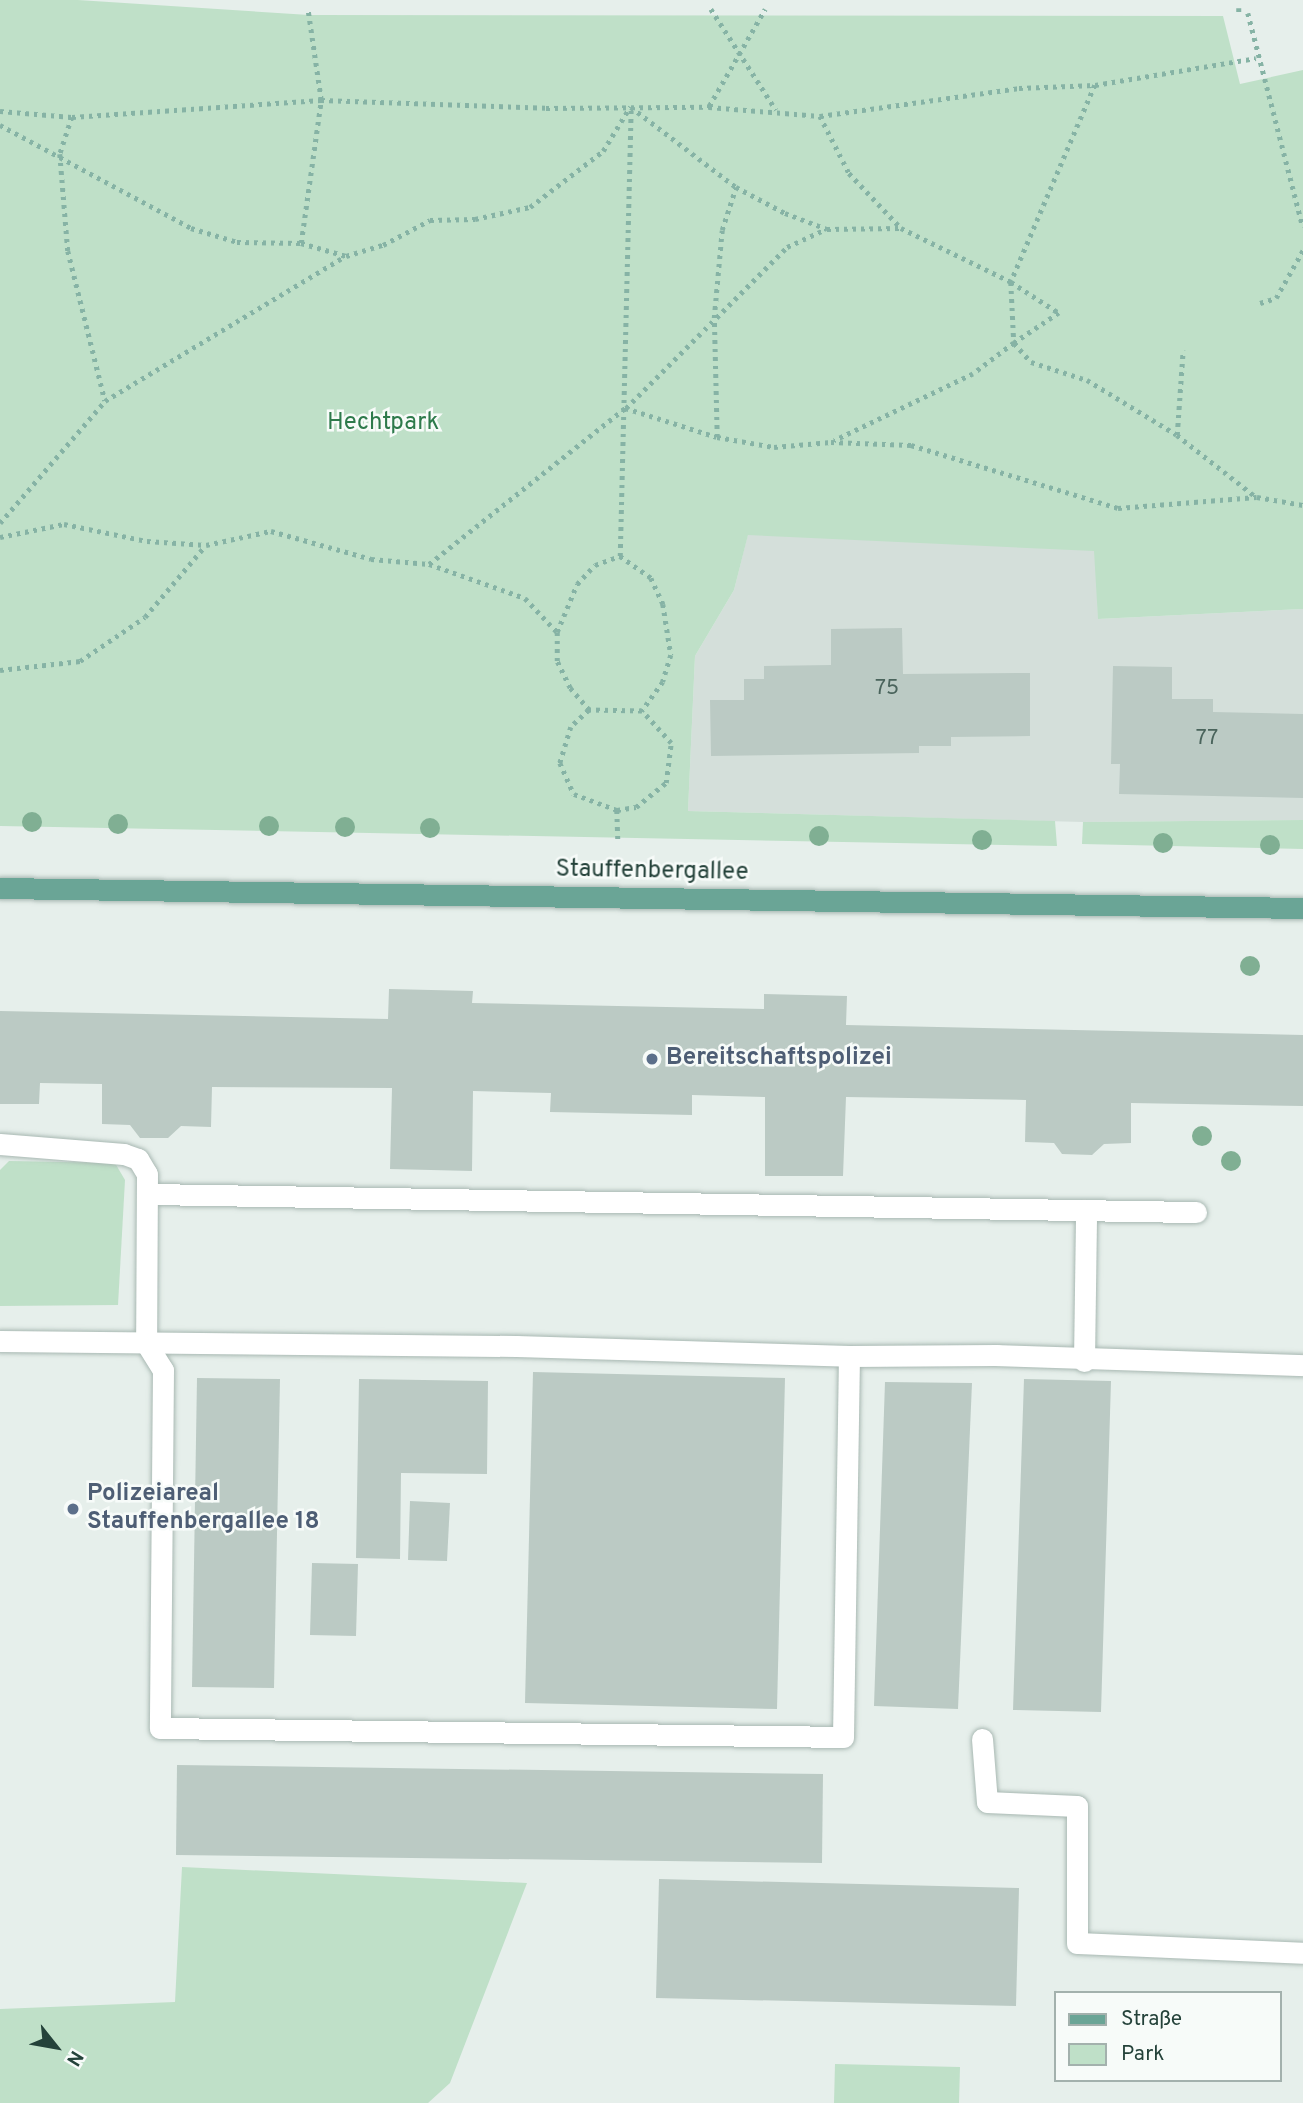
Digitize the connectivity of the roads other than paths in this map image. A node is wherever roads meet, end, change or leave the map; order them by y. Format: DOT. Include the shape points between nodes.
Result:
graph roads {
  1 [pos="0,888"];
  2 [pos="1303,908"];
  3 [pos="0,1144"];
  4 [pos="150,1194"];
  5 [pos="1086,1210"];
  6 [pos="1196,1212"];
  7 [pos="0,1341"];
  8 [pos="146,1343"];
  9 [pos="849,1356"];
  10 [pos="1084,1360"];
  11 [pos="1303,1365"];
  12 [pos="982,1739"];
  13 [pos="1303,1953"];
  1 -- 2 [label="main road, Stauffenbergallee"];
  3 -- 4 [label="lane" via="124,1154 138,1159 148,1174"];
  4 -- 5 [label="lane"];
  4 -- 8 [label="lane"];
  5 -- 6 [label="lane"];
  5 -- 10 [label="lane"];
  7 -- 8 [label="lane"];
  8 -- 9 [label="lane" via="516,1346"];
  8 -- 9 [label="lane" via="163,1370 160,1728 843,1737"];
  9 -- 10 [label="lane" via="997,1355"];
  10 -- 11 [label="lane"];
  12 -- 13 [label="lane" via="987,1802 1077,1806 1077,1943"];
}
